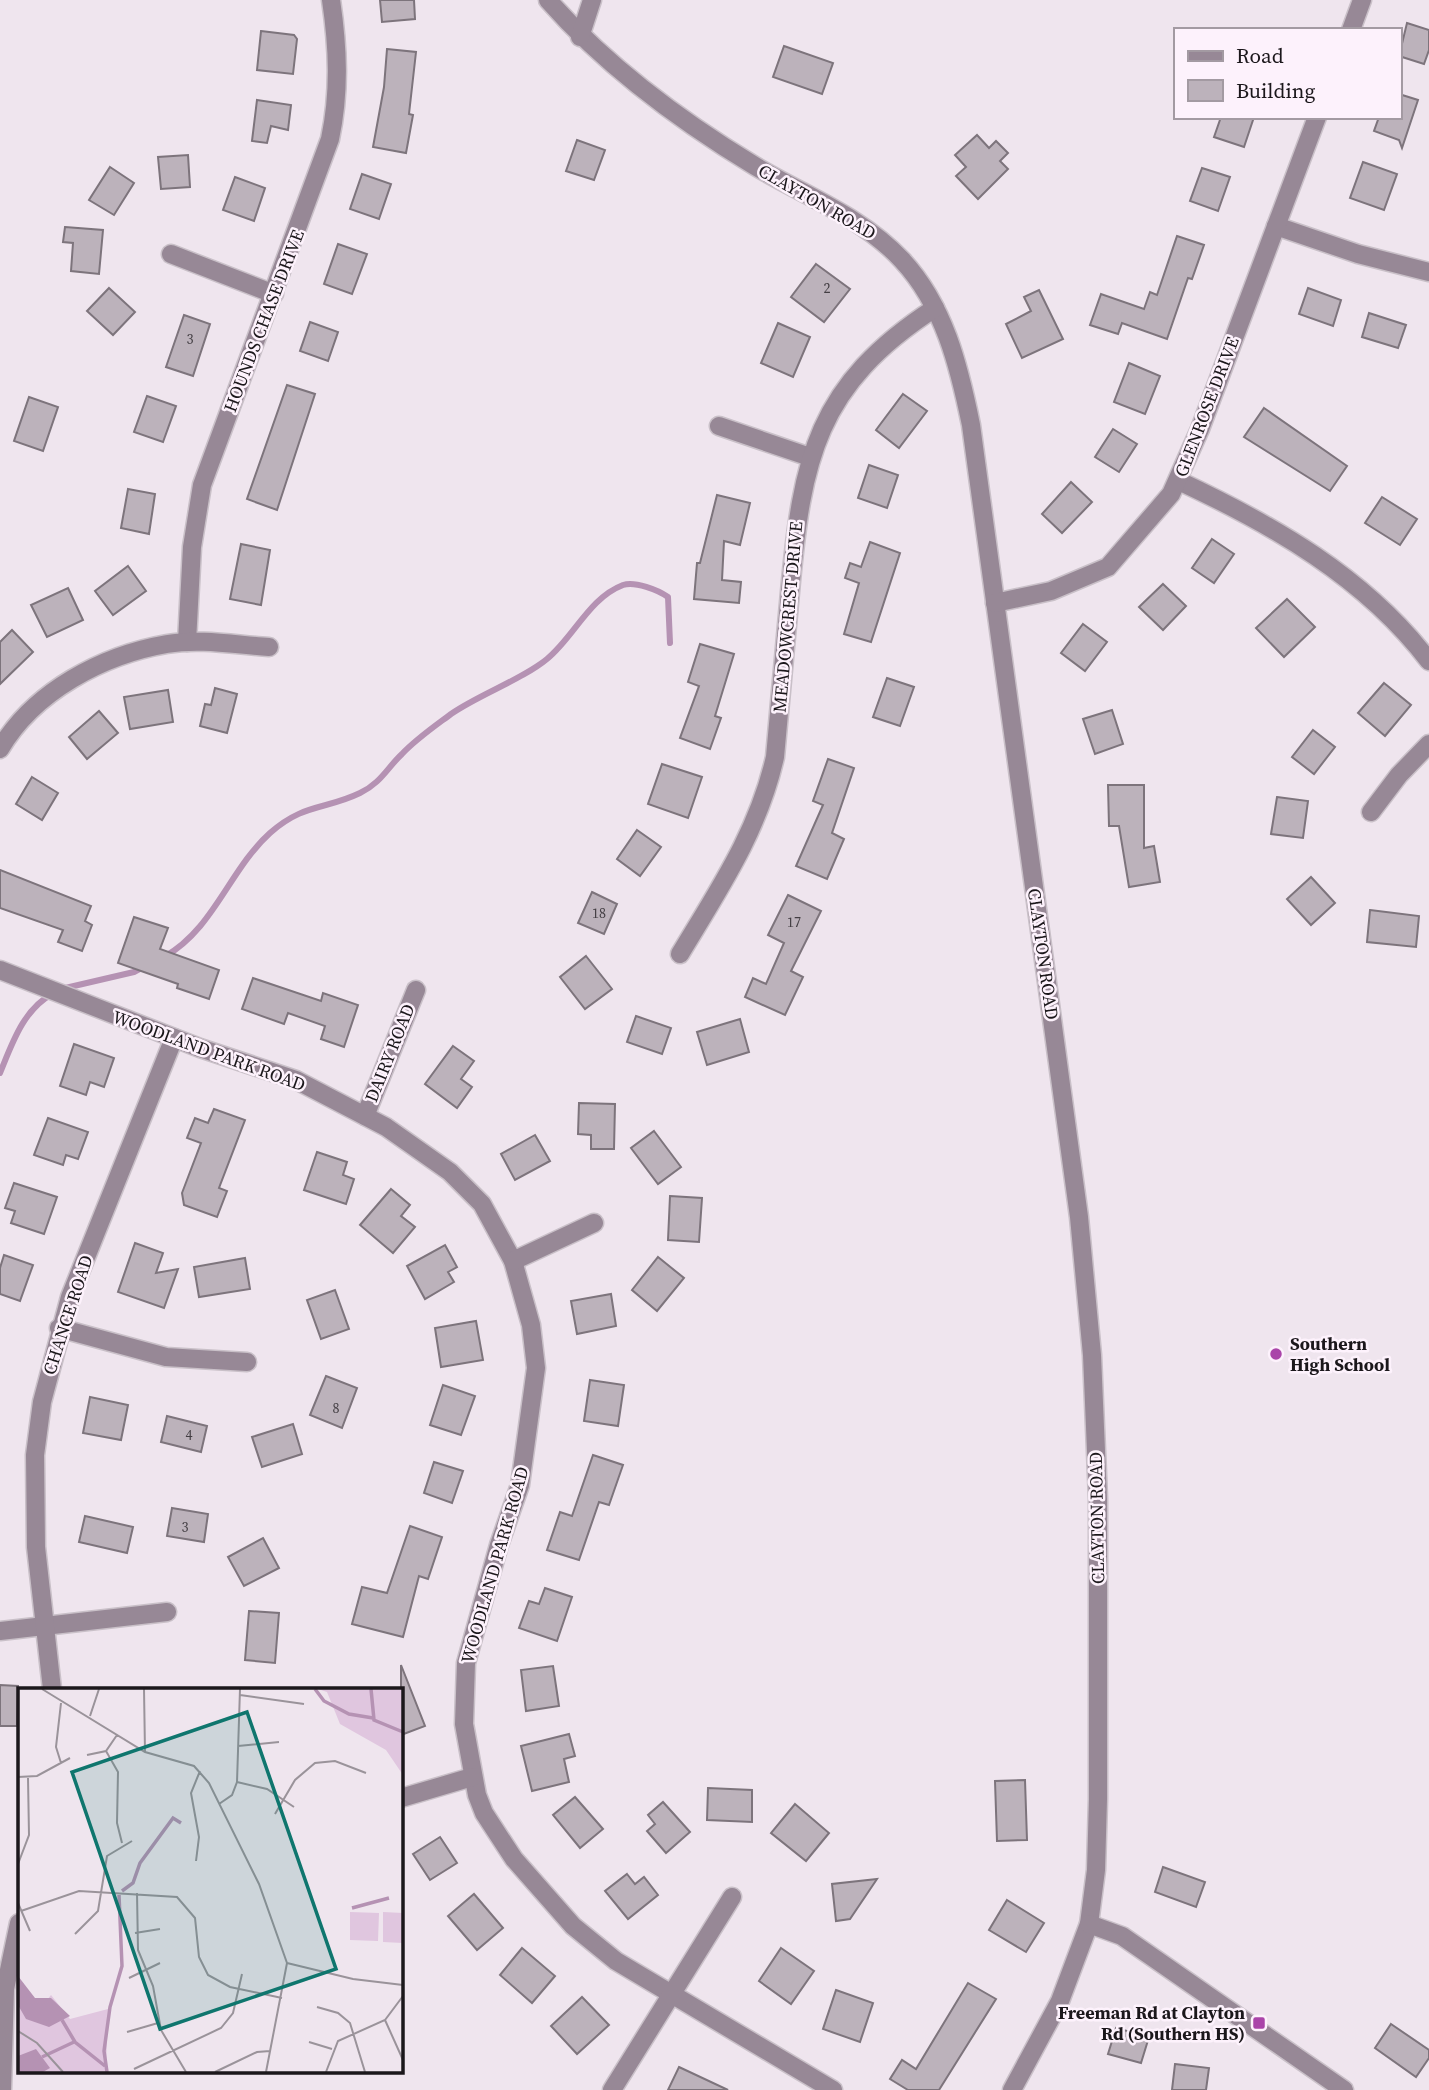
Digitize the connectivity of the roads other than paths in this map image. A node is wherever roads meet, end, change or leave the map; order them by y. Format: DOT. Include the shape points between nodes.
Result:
graph roads {
  1 [pos="331,0"];
  2 [pos="548,0"];
  3 [pos="592,0"];
  4 [pos="1362,0"];
  5 [pos="1352,28"];
  6 [pos="580,37"];
  7 [pos="1316,119"];
  8 [pos="1276,226"];
  9 [pos="171,254"];
  10 [pos="1429,272"];
  11 [pos="274,294"];
  12 [pos="935,308"];
  13 [pos="719,426"];
  14 [pos="810,457"];
  15 [pos="1179,481"];
  16 [pos="995,603"];
  17 [pos="187,642"];
  18 [pos="269,647"];
  19 [pos="1429,661"];
  20 [pos="1429,744"];
  21 [pos="0,749"];
  22 [pos="1371,812"];
  23 [pos="680,954"];
  24 [pos="0,970"];
  25 [pos="416,990"];
  26 [pos="174,1038"];
  27 [pos="365,1116"];
  28 [pos="594,1223"];
  29 [pos="513,1261"];
  30 [pos="59,1328"];
  31 [pos="247,1362"];
  32 [pos="167,1612"];
  33 [pos="44,1626"];
  34 [pos="0,1631"];
  35 [pos="52,1688"];
  36 [pos="472,1777"];
  37 [pos="402,1798"];
  38 [pos="732,1897"];
  39 [pos="1089,1924"];
  40 [pos="18,1928"];
  41 [pos="672,1992"];
  42 [pos="1,2037"];
  43 [pos="2,2090"];
  44 [pos="612,2090"];
  45 [pos="833,2090"];
  46 [pos="1012,2090"];
  47 [pos="1344,2090"];
  1 -- 11 [label="street, HOUNDS CHASE DRIVE" via="338,71 336,109 320,172"];
  2 -- 6 [label="street, CLAYTON ROAD"];
  3 -- 6 [label="street"];
  4 -- 5 [label="street"];
  6 -- 12 [label="street, CLAYTON ROAD" via="707,136 872,231 904,261"];
  7 -- 8 [label="street, GLENROSE DRIVE"];
  8 -- 10 [label="street"];
  8 -- 15 [label="street, GLENROSE DRIVE"];
  9 -- 11 [label="street"];
  11 -- 17 [label="street, HOUNDS CHASE DRIVE" via="202,485 191,547"];
  12 -- 14 [label="street, MEADOWCREST DRIVE" via="878,350 851,380"];
  12 -- 16 [label="street, CLAYTON ROAD" via="953,349 971,425"];
  13 -- 14 [label="street"];
  14 -- 23 [label="street, MEADOWCREST DRIVE" via="797,519 775,757 767,792 744,845"];
  15 -- 16 [label="street, GLENROSE DRIVE" via="1156,515 1108,567 1051,592"];
  15 -- 19 [label="street" via="1302,545 1383,610"];
  16 -- 39 [label="street, CLAYTON ROAD" via="1077,1204 1092,1355 1098,1499 1098,1799"];
  17 -- 18 [label="street"];
  17 -- 21 [label="street" via="128,654 80,674 47,696"];
  20 -- 22 [label="street"];
  24 -- 26 [label="street, WOODLAND PARK ROAD"];
  25 -- 27 [label="street, DAIRY ROAD"];
  26 -- 27 [label="street, WOODLAND PARK ROAD" via="296,1080"];
  26 -- 30 [label="street, CHANCE ROAD"];
  27 -- 29 [label="street, WOODLAND PARK ROAD" via="466,1185 495,1224"];
  28 -- 29 [label="street"];
  29 -- 36 [label="street, WOODLAND PARK ROAD" via="535,1344 535,1390 520,1485 467,1662 464,1724"];
  30 -- 31 [label="street" via="166,1357"];
  30 -- 33 [label="street, CHANCE ROAD" via="35,1455 36,1546"];
  32 -- 33 [label="street"];
  33 -- 34 [label="street"];
  33 -- 35 [label="street, CHANCE ROAD"];
  36 -- 37 [label="street"];
  36 -- 41 [label="street, WOODLAND PARK ROAD" via="484,1813 542,1895 615,1961"];
  38 -- 41 [label="street"];
  39 -- 46 [label="street, CLAYTON ROAD" via="1060,2001"];
  39 -- 47 [label="street" via="1122,1936"];
  40 -- 42 [label="street"];
  41 -- 44 [label="street"];
  41 -- 45 [label="street, WOODLAND PARK ROAD"];
  42 -- 43 [label="street"];
}
